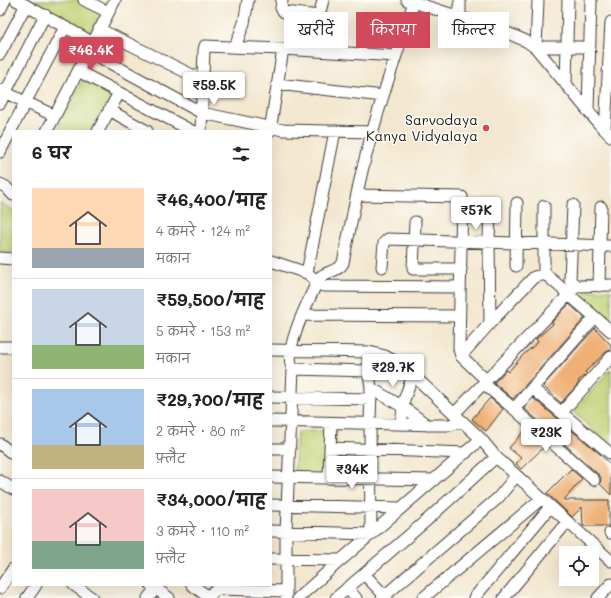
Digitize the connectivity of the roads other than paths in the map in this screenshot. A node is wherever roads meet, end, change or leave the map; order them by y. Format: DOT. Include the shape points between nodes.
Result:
graph roads {
  1 [pos="5,0"];
  2 [pos="84,0"];
  3 [pos="115,0"];
  4 [pos="248,0"];
  5 [pos="282,0"];
  6 [pos="323,0"];
  7 [pos="460,0"];
  8 [pos="538,0"];
  9 [pos="568,0"];
  10 [pos="591,0"];
  11 [pos="410,1"];
  12 [pos="21,3"];
  13 [pos="0,10"];
  14 [pos="108,12"];
  15 [pos="284,12"];
  16 [pos="320,12"];
  17 [pos="444,12"];
  18 [pos="460,12"];
  19 [pos="45,15"];
  20 [pos="611,22"];
  21 [pos="65,27"];
  22 [pos="99,28"];
  23 [pos="509,33"];
  24 [pos="90,46"];
  25 [pos="235,47"];
  26 [pos="567,47"];
  27 [pos="590,47"];
  28 [pos="536,48"];
  29 [pos="282,49"];
  30 [pos="321,51"];
  31 [pos="0,54"];
  32 [pos="396,56"];
  33 [pos="78,71"];
  34 [pos="202,80"];
  35 [pos="277,84"];
  36 [pos="566,85"];
  37 [pos="3,91"];
  38 [pos="119,92"];
  39 [pos="383,96"];
  40 [pos="0,102"];
  41 [pos="25,102"];
  42 [pos="109,110"];
  43 [pos="588,110"];
  44 [pos="202,113"];
  45 [pos="55,116"];
  46 [pos="270,129"];
  47 [pos="48,130"];
  48 [pos="99,130"];
  49 [pos="145,130"];
  50 [pos="190,130"];
  51 [pos="201,130"];
  52 [pos="335,131"];
  53 [pos="372,132"];
  54 [pos="608,133"];
  55 [pos="0,152"];
  56 [pos="0,184"];
  57 [pos="0,193"];
  58 [pos="12,194"];
  59 [pos="12,195"];
  60 [pos="357,195"];
  61 [pos="490,204"];
  62 [pos="517,204"];
  63 [pos="573,205"];
  64 [pos="544,206"];
  65 [pos="601,207"];
  66 [pos="415,222"];
  67 [pos="414,240"];
  68 [pos="461,242"];
  69 [pos="489,243"];
  70 [pos="516,243"];
  71 [pos="543,244"];
  72 [pos="572,244"];
  73 [pos="599,245"];
  74 [pos="611,246"];
  75 [pos="0,258"];
  76 [pos="12,258"];
  77 [pos="272,261"];
  78 [pos="516,266"];
  79 [pos="382,267"];
  80 [pos="460,269"];
  81 [pos="307,273"];
  82 [pos="546,274"];
  83 [pos="317,282"];
  84 [pos="611,285"];
  85 [pos="599,286"];
  86 [pos="460,287"];
  87 [pos="573,290"];
  88 [pos="302,315"];
  89 [pos="459,316"];
  90 [pos="595,317"];
  91 [pos="490,323"];
  92 [pos="611,331"];
  93 [pos="0,347"];
  94 [pos="12,348"];
  95 [pos="272,350"];
  96 [pos="291,350"];
  97 [pos="369,352"];
  98 [pos="461,356"];
  99 [pos="611,357"];
  100 [pos="293,369"];
  101 [pos="369,371"];
  102 [pos="413,375"];
  103 [pos="484,382"];
  104 [pos="532,388"];
  105 [pos="371,394"];
  106 [pos="272,397"];
  107 [pos="292,397"];
  108 [pos="403,407"];
  109 [pos="514,409"];
  110 [pos="562,412"];
  111 [pos="458,418"];
  112 [pos="272,421"];
  113 [pos="291,422"];
  114 [pos="331,423"];
  115 [pos="370,423"];
  116 [pos="401,424"];
  117 [pos="427,425"];
  118 [pos="481,439"];
  119 [pos="0,444"];
  120 [pos="330,448"];
  121 [pos="272,449"];
  122 [pos="290,449"];
  123 [pos="370,450"];
  124 [pos="466,452"];
  125 [pos="12,453"];
  126 [pos="611,454"];
  127 [pos="496,457"];
  128 [pos="516,476"];
  129 [pos="272,478"];
  130 [pos="288,478"];
  131 [pos="329,478"];
  132 [pos="370,479"];
  133 [pos="434,480"];
  134 [pos="594,480"];
  135 [pos="0,481"];
  136 [pos="12,488"];
  137 [pos="541,499"];
  138 [pos="272,505"];
  139 [pos="287,505"];
  140 [pos="371,507"];
  141 [pos="550,507"];
  142 [pos="401,508"];
  143 [pos="567,522"];
  144 [pos="272,531"];
  145 [pos="286,532"];
  146 [pos="371,534"];
  147 [pos="272,560"];
  148 [pos="287,560"];
  149 [pos="340,560"];
  150 [pos="611,562"];
  151 [pos="12,571"];
  152 [pos="364,574"];
  153 [pos="611,584"];
  154 [pos="35,586"];
  155 [pos="75,586"];
  156 [pos="154,586"];
  157 [pos="0,588"];
  158 [pos="347,588"];
  159 [pos="201,592"];
  160 [pos="286,594"];
  161 [pos="385,597"];
  162 [pos="27,598"];
  163 [pos="92,598"];
  164 [pos="148,598"];
  165 [pos="169,598"];
  166 [pos="298,598"];
  167 [pos="336,598"];
  168 [pos="356,598"];
  169 [pos="423,598"];
  170 [pos="474,598"];
  171 [pos="504,598"];
  172 [pos="598,598"];
  1 -- 13 [label="street"];
  2 -- 14 [label="street"];
  3 -- 14 [label="street"];
  4 -- 25 [label="street" via="244,23"];
  5 -- 15 [label="street" via="281,8"];
  6 -- 16 [label="street"];
  7 -- 18 [label="street"];
  8 -- 28 [label="street"];
  9 -- 26 [label="street"];
  10 -- 27 [label="street"];
  11 -- 17 [label="street"];
  11 -- 32 [label="street"];
  12 -- 19 [label="street"];
  12 -- 31 [label="street"];
  14 -- 22 [label="street"];
  19 -- 21 [label="street"];
  19 -- 37 [label="street"];
  20 -- 54 [label="street"];
  21 -- 24 [label="street"];
  21 -- 41 [label="street"];
  22 -- 24 [label="street"];
  22 -- 34 [label="street"];
  23 -- 28 [label="street"];
  24 -- 33 [label="street"];
  24 -- 44 [label="street"];
  25 -- 29 [label="street"];
  25 -- 34 [label="street" via="204,47"];
  26 -- 27 [label="street"];
  26 -- 28 [label="street"];
  26 -- 36 [label="street"];
  27 -- 43 [label="street"];
  28 -- 36 [label="street"];
  29 -- 30 [label="street"];
  29 -- 35 [label="street"];
  30 -- 32 [label="street"];
  32 -- 39 [label="street"];
  33 -- 38 [label="street"];
  33 -- 45 [label="street"];
  34 -- 44 [label="street"];
  35 -- 39 [label="street"];
  35 -- 46 [label="street"];
  36 -- 43 [label="street"];
  37 -- 40 [label="street"];
  37 -- 41 [label="street"];
  38 -- 42 [label="street"];
  38 -- 50 [label="street"];
  39 -- 53 [label="street"];
  41 -- 45 [label="street"];
  41 -- 55 [label="street"];
  42 -- 48 [label="street"];
  42 -- 49 [label="street"];
  43 -- 54 [label="street"];
  44 -- 46 [label="street"];
  44 -- 51 [label="street"];
  45 -- 47 [label="street"];
  46 -- 52 [label="street"];
  52 -- 53 [label="street"];
  52 -- 81 [label="street"];
  53 -- 60 [label="street"];
  56 -- 58 [label="street"];
  57 -- 59 [label="street"];
  60 -- 68 [label="street" via="462,197"];
  60 -- 83 [label="street" via="343,263 339,268 324,274"];
  61 -- 69 [label="street"];
  62 -- 70 [label="street"];
  63 -- 72 [label="street"];
  64 -- 71 [label="street"];
  65 -- 73 [label="street"];
  66 -- 67 [label="street"];
  67 -- 68 [label="street"];
  67 -- 79 [label="street" via="385,241"];
  67 -- 80 [label="street" via="413,268"];
  68 -- 69 [label="street"];
  68 -- 80 [label="street"];
  69 -- 70 [label="street"];
  69 -- 91 [label="street"];
  70 -- 71 [label="street"];
  70 -- 78 [label="street"];
  71 -- 72 [label="street"];
  71 -- 82 [label="street"];
  72 -- 73 [label="street"];
  72 -- 87 [label="street" via="570,281"];
  73 -- 74 [label="street"];
  73 -- 85 [label="street"];
  75 -- 76 [label="street"];
  77 -- 81 [label="street"];
  80 -- 86 [label="street"];
  81 -- 83 [label="street"];
  82 -- 87 [label="street"];
  82 -- 91 [label="street" via="534,277"];
  83 -- 86 [label="street" via="323,286"];
  83 -- 88 [label="street"];
  84 -- 85 [label="street"];
  85 -- 87 [label="street"];
  86 -- 89 [label="street"];
  87 -- 90 [label="street"];
  87 -- 103 [label="street"];
  88 -- 89 [label="street"];
  88 -- 96 [label="street"];
  89 -- 98 [label="street" via="458,349"];
  90 -- 92 [label="street"];
  90 -- 104 [label="street"];
  91 -- 98 [label="street"];
  93 -- 94 [label="street"];
  95 -- 96 [label="street"];
  96 -- 97 [label="street"];
  96 -- 100 [label="street"];
  97 -- 101 [label="street"];
  97 -- 102 [label="street" via="385,356"];
  98 -- 103 [label="street"];
  99 -- 110 [label="street"];
  100 -- 101 [label="street"];
  100 -- 107 [label="street"];
  101 -- 105 [label="street"];
  102 -- 108 [label="street"];
  102 -- 111 [label="street"];
  103 -- 109 [label="street"];
  103 -- 111 [label="street"];
  104 -- 109 [label="street"];
  104 -- 110 [label="street"];
  105 -- 107 [label="street"];
  105 -- 108 [label="street"];
  105 -- 115 [label="street"];
  106 -- 107 [label="street"];
  107 -- 113 [label="street"];
  108 -- 116 [label="street"];
  108 -- 117 [label="street"];
  109 -- 134 [label="street"];
  110 -- 126 [label="street"];
  111 -- 117 [label="street" via="448,425"];
  111 -- 118 [label="street"];
  112 -- 113 [label="street"];
  113 -- 114 [label="street"];
  113 -- 122 [label="street"];
  114 -- 115 [label="street"];
  114 -- 120 [label="street"];
  115 -- 116 [label="street"];
  115 -- 123 [label="street"];
  116 -- 117 [label="street"];
  118 -- 124 [label="street"];
  118 -- 127 [label="street"];
  119 -- 125 [label="street"];
  120 -- 123 [label="street"];
  120 -- 131 [label="street"];
  121 -- 122 [label="street"];
  122 -- 130 [label="street"];
  123 -- 124 [label="street"];
  123 -- 132 [label="street"];
  124 -- 133 [label="street"];
  127 -- 128 [label="street"];
  127 -- 152 [label="street"];
  128 -- 137 [label="street"];
  128 -- 161 [label="street" via="498,498"];
  129 -- 130 [label="street"];
  130 -- 131 [label="street"];
  130 -- 139 [label="street"];
  131 -- 132 [label="street"];
  132 -- 133 [label="street"];
  132 -- 140 [label="street"];
  133 -- 142 [label="street"];
  135 -- 136 [label="street"];
  137 -- 141 [label="street"];
  137 -- 169 [label="street"];
  138 -- 139 [label="street"];
  139 -- 140 [label="street"];
  139 -- 145 [label="street"];
  140 -- 142 [label="street"];
  140 -- 146 [label="street"];
  141 -- 143 [label="street"];
  141 -- 170 [label="street"];
  142 -- 146 [label="street"];
  143 -- 150 [label="street"];
  143 -- 171 [label="street"];
  144 -- 145 [label="street"];
  145 -- 146 [label="street"];
  145 -- 148 [label="street"];
  146 -- 149 [label="street"];
  147 -- 148 [label="street"];
  148 -- 149 [label="street"];
  148 -- 160 [label="street"];
  149 -- 166 [label="street"];
  151 -- 157 [label="street"];
  152 -- 158 [label="street"];
  152 -- 161 [label="street"];
  153 -- 172 [label="street"];
  154 -- 162 [label="street"];
  155 -- 163 [label="street"];
  156 -- 164 [label="street"];
  156 -- 165 [label="street"];
  158 -- 167 [label="street"];
  158 -- 168 [label="street"];
  159 -- 160 [label="street" via="219,589"];
}
